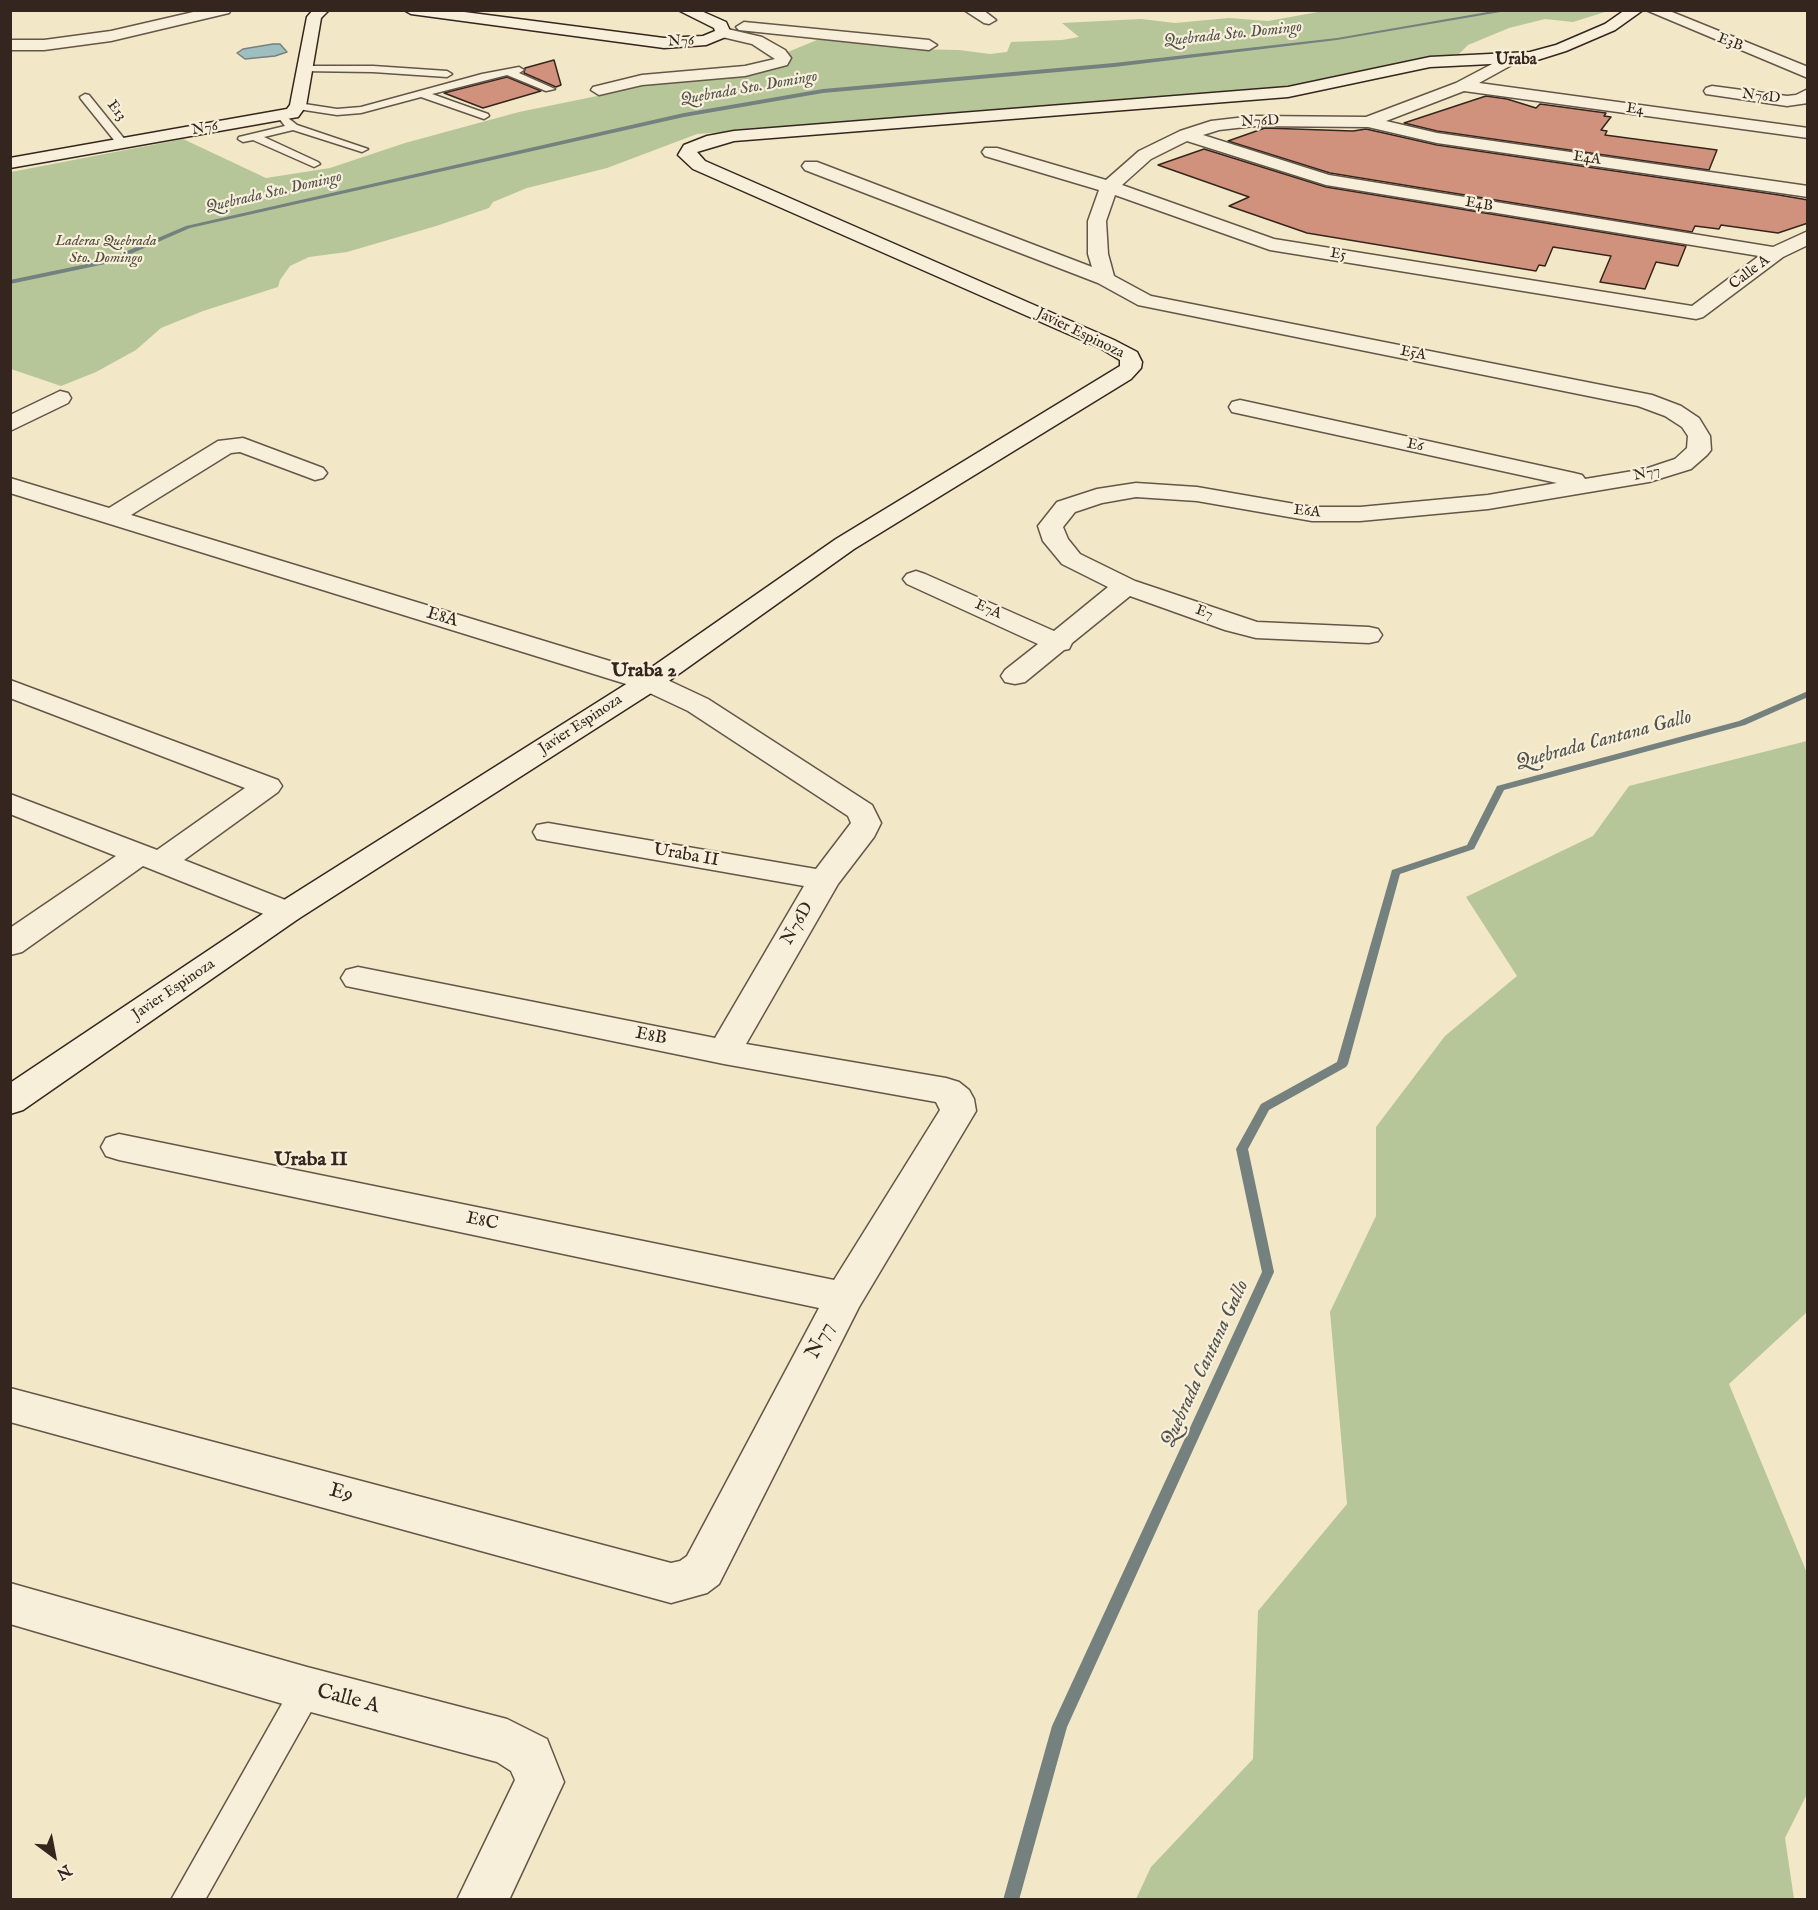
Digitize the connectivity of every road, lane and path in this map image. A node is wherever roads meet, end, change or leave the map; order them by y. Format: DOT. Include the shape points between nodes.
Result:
graph roads {
  1 [pos="197,10"];
  2 [pos="224,10"];
  3 [pos="322,10"];
  4 [pos="411,10"];
  5 [pos="685,10"];
  6 [pos="971,10"];
  7 [pos="1636,10"];
  8 [pos="1653,10"];
  9 [pos="989,20"];
  10 [pos="722,29"];
  11 [pos="10,38"];
  12 [pos="10,45"];
  13 [pos="929,45"];
  14 [pos="1511,59"];
  15 [pos="460,67"];
  16 [pos="305,69"];
  17 [pos="373,69"];
  18 [pos="519,70"];
  19 [pos="508,72"];
  20 [pos="1808,73"];
  21 [pos="447,74"];
  22 [pos="1462,86"];
  23 [pos="550,89"];
  24 [pos="599,90"];
  25 [pos="1712,92"];
  26 [pos="422,94"];
  27 [pos="1808,94"];
  28 [pos="85,97"];
  29 [pos="298,106"];
  30 [pos="484,117"];
  31 [pos="287,122"];
  32 [pos="1368,122"];
  33 [pos="1808,133"];
  34 [pos="1186,135"];
  35 [pos="122,143"];
  36 [pos="362,149"];
  37 [pos="991,152"];
  38 [pos="10,163"];
  39 [pos="314,164"];
  40 [pos="811,166"];
  41 [pos="1109,187"];
  42 [pos="1808,192"];
  43 [pos="1808,237"];
  44 [pos="1776,253"];
  45 [pos="1105,279"];
  46 [pos="1696,313"];
  47 [pos="60,398"];
  48 [pos="1240,407"];
  49 [pos="10,424"];
  50 [pos="1699,450"];
  51 [pos="315,473"];
  52 [pos="10,484"];
  53 [pos="1591,484"];
  54 [pos="112,516"];
  55 [pos="1056,541"];
  56 [pos="916,579"];
  57 [pos="1126,585"];
  58 [pos="1369,635"];
  59 [pos="1059,643"];
  60 [pos="1016,676"];
  61 [pos="649,681"];
  62 [pos="10,688"];
  63 [pos="10,803"];
  64 [pos="850,804"];
  65 [pos="548,832"];
  66 [pos="151,858"];
  67 [pos="824,880"];
  68 [pos="287,912"];
  69 [pos="10,944"];
  70 [pos="358,978"];
  71 [pos="724,1052"];
  72 [pos="946,1090"];
  73 [pos="10,1101"];
  74 [pos="119,1147"];
  75 [pos="844,1298"];
  76 [pos="10,1405"];
  77 [pos="671,1583"];
  78 [pos="10,1603"];
  79 [pos="307,1689"];
  80 [pos="187,1899"];
  81 [pos="482,1899"];
  1 -- 11 [label="street" via="105,32 47,39"];
  2 -- 12 [label="street" via="111,36 44,45"];
  3 -- 16 [label="street" via="314,17"];
  4 -- 10 [label="street, N76" via="664,43 705,40"];
  5 -- 10 [label="street, N76"];
  6 -- 9 [label="street"];
  7 -- 14 [label="street, Javier Espinoza" via="1610,27 1561,48"];
  8 -- 20 [label="street, E3B"];
  10 -- 13 [label="street"];
  10 -- 24 [label="street" via="757,40 779,53 782,62 745,71 642,81"];
  14 -- 22 [label="street, N76D"];
  14 -- 61 [label="street, Javier Espinoza" via="1430,63 1288,93 734,136 690,149 687,155 699,165 1107,344 1131,362 1123,374 845,544"];
  15 -- 17 [label="lane"];
  16 -- 17 [label="lane"];
  16 -- 29 [label="street"];
  17 -- 21 [label="lane"];
  18 -- 19 [label="lane"];
  19 -- 23 [label="lane"];
  19 -- 26 [label="lane"];
  22 -- 32 [label="street, N76D"];
  22 -- 33 [label="street, E4"];
  25 -- 27 [label="street, N76D" via="1787,101 1801,100"];
  26 -- 29 [label="lane" via="351,112"];
  26 -- 30 [label="lane"];
  28 -- 35 [label="lane, E13"];
  29 -- 31 [label="street, N76"];
  31 -- 35 [label="street, N76"];
  31 -- 36 [label="lane"];
  31 -- 39 [label="lane" via="249,138"];
  32 -- 34 [label="street, N76D" via="1254,121 1217,125"];
  32 -- 42 [label="street, E4A" via="1437,138"];
  34 -- 41 [label="street, N76D" via="1145,155"];
  34 -- 44 [label="street, E4B" via="1326,180"];
  35 -- 38 [label="street, N76"];
  37 -- 41 [label="street, E5"];
  40 -- 45 [label="street, E5A"];
  41 -- 45 [label="street, N76D" via="1097,221 1098,254"];
  41 -- 46 [label="street, E5" via="1270,244"];
  43 -- 44 [label="street, Calle A"];
  44 -- 46 [label="street, Calle A"];
  45 -- 50 [label="street, E5A" via="1145,301 1644,400 1674,411 1691,423 1699,436"];
  47 -- 49 [label="street"];
  48 -- 53 [label="street, E6"];
  50 -- 53 [label="street, N77" via="1683,464 1649,475"];
  51 -- 54 [label="street" via="243,445 226,446"];
  52 -- 54 [label="street, E8A"];
  53 -- 55 [label="street, E6A" via="1488,502 1360,514 1312,514 1197,494 1136,490 1097,496 1066,507 1050,526"];
  54 -- 61 [label="street, E8A"];
  55 -- 57 [label="street, E7" via="1071,560"];
  56 -- 59 [label="street, E7A"];
  57 -- 58 [label="street, E7" via="1244,628"];
  57 -- 59 [label="street"];
  59 -- 60 [label="street"];
  61 -- 64 [label="street, E8A" via="698,705"];
  61 -- 68 [label="street, Javier Espinoza"];
  62 -- 66 [label="street" via="267,786"];
  63 -- 66 [label="street"];
  64 -- 67 [label="street, N76D" via="865,817 863,830"];
  65 -- 67 [label="street, Uraba II"];
  66 -- 68 [label="street"];
  66 -- 69 [label="street"];
  67 -- 71 [label="street, N76D"];
  68 -- 73 [label="street, Javier Espinoza"];
  70 -- 71 [label="street, E8B"];
  71 -- 72 [label="street, E8B"];
  72 -- 75 [label="street, N77" via="956,1099 958,1111"];
  74 -- 75 [label="street, E8C"];
  75 -- 77 [label="street, N77" via="704,1570 691,1579"];
  76 -- 77 [label="street, E9"];
  78 -- 79 [label="street, Calle A"];
  79 -- 80 [label="lane"];
  79 -- 81 [label="street, Calle A" via="507,1742 530,1755 540,1782"];
}
